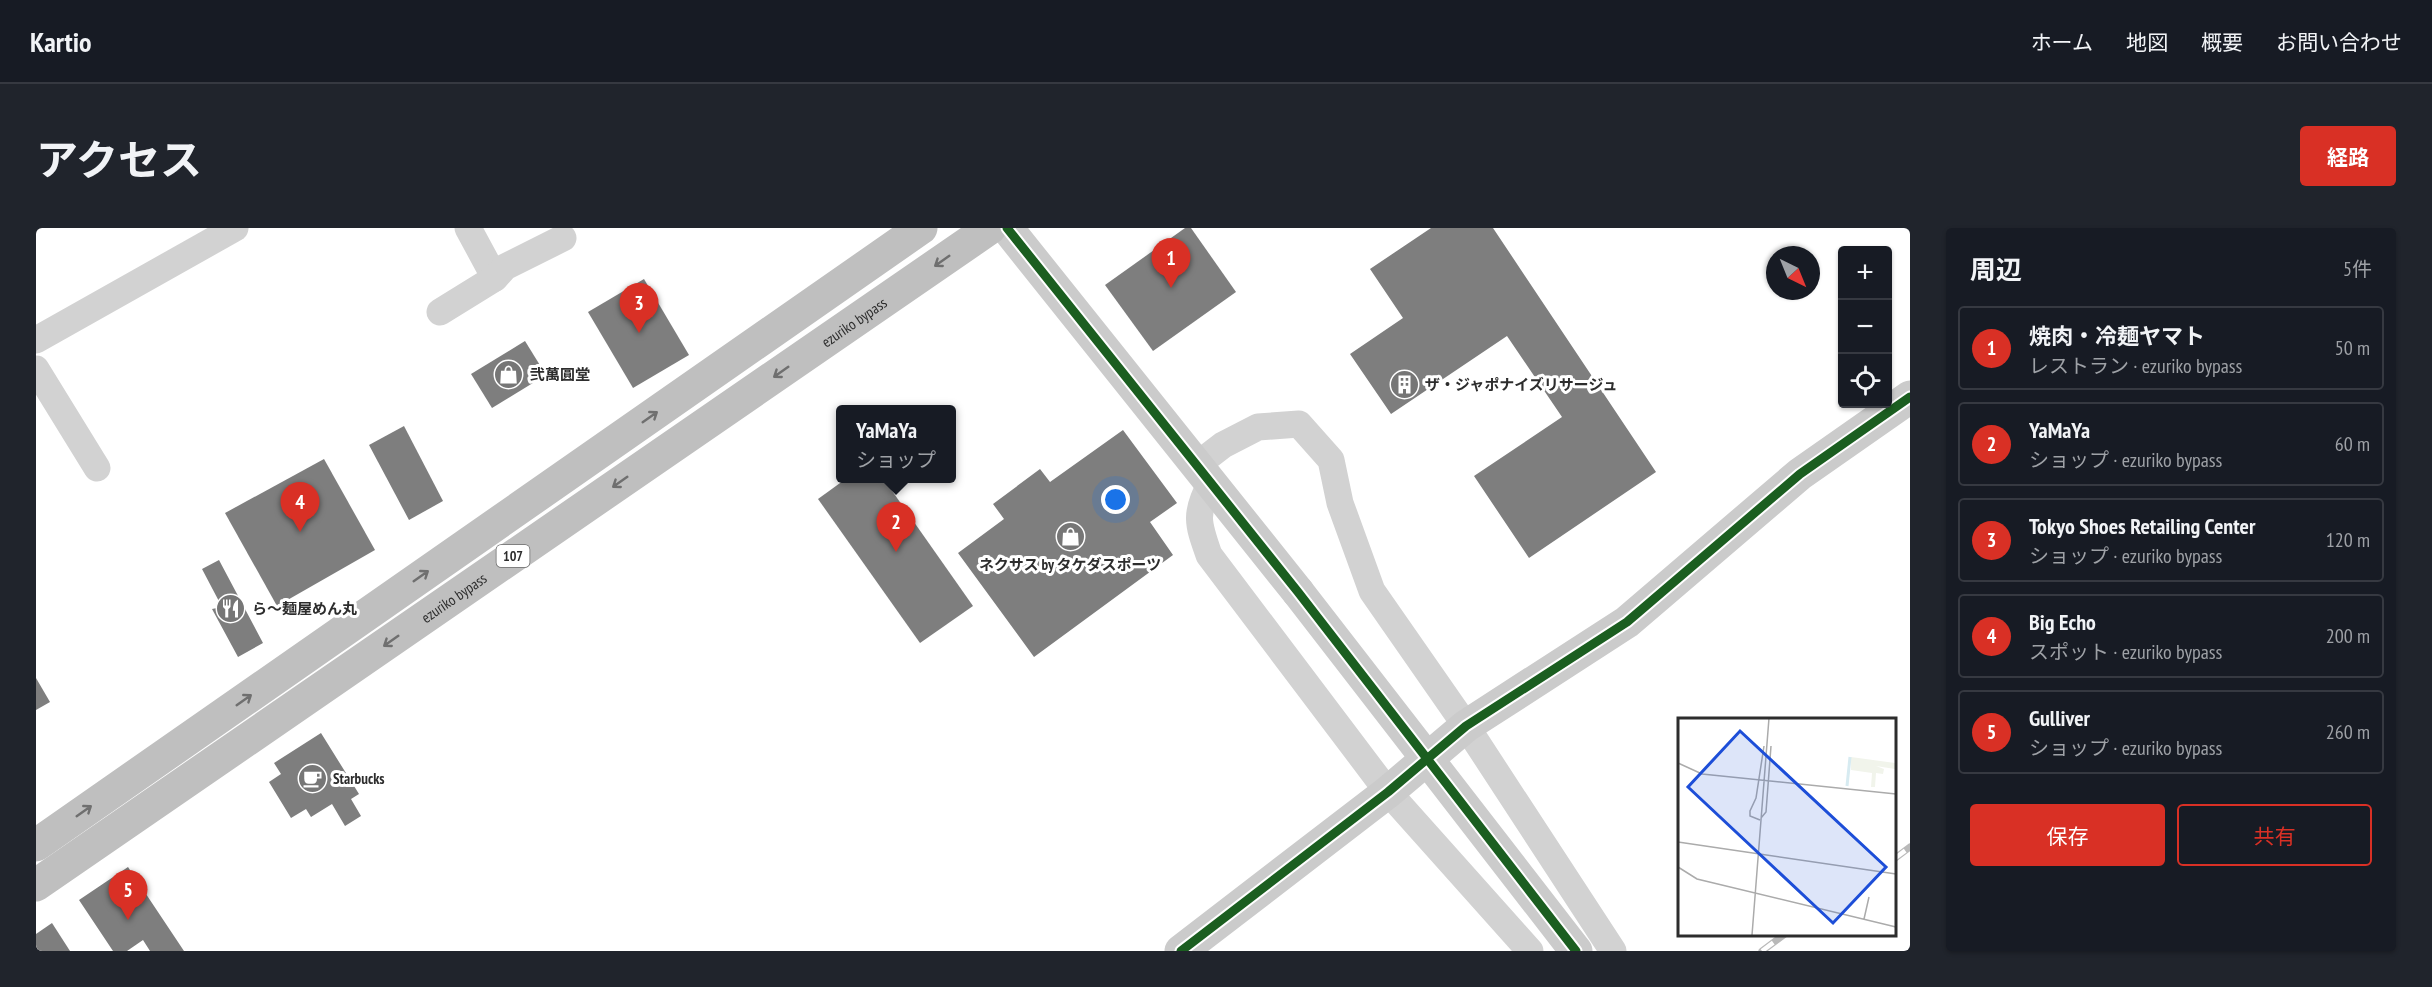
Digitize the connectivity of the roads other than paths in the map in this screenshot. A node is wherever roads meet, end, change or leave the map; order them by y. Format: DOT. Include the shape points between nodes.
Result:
graph roads {
  1 [pos="235,228"];
  2 [pos="468,228"];
  3 [pos="921,228"];
  4 [pos="990,228"];
  5 [pos="1007,228"];
  6 [pos="563,238"];
  7 [pos="495,278"];
  8 [pos="440,312"];
  9 [pos="36,340"];
  10 [pos="36,369"];
  11 [pos="1910,397"];
  12 [pos="97,468"];
  13 [pos="1204,474"];
  14 [pos="1466,726"];
  15 [pos="1388,792"];
  16 [pos="36,845"];
  17 [pos="36,885"];
  18 [pos="1181,951"];
  19 [pos="1530,951"];
  20 [pos="1576,951"];
  21 [pos="1612,951"];
  1 -- 9 [label="street"];
  2 -- 7 [label="street"];
  16 -- 3 [label="highway, 107, one-way"];
  4 -- 17 [label="highway, ezuriko bypass / 107, one-way"];
  5 -- 13 [label="street"];
  6 -- 7 [label="street" via="505,267"];
  7 -- 8 [label="street"];
  10 -- 12 [label="street"];
  11 -- 14 [label="street" via="1800,474 1628,622"];
  13 -- 14 [label="street" via="1223,445 1258,427 1299,424 1331,460 1340,503 1372,591"];
  13 -- 15 [label="street" via="1197,523 1209,555"];
  13 -- 20 [label="street, bridge"];
  14 -- 15 [label="street"];
  14 -- 21 [label="street"];
  15 -- 18 [label="street"];
  15 -- 19 [label="street"];
}
